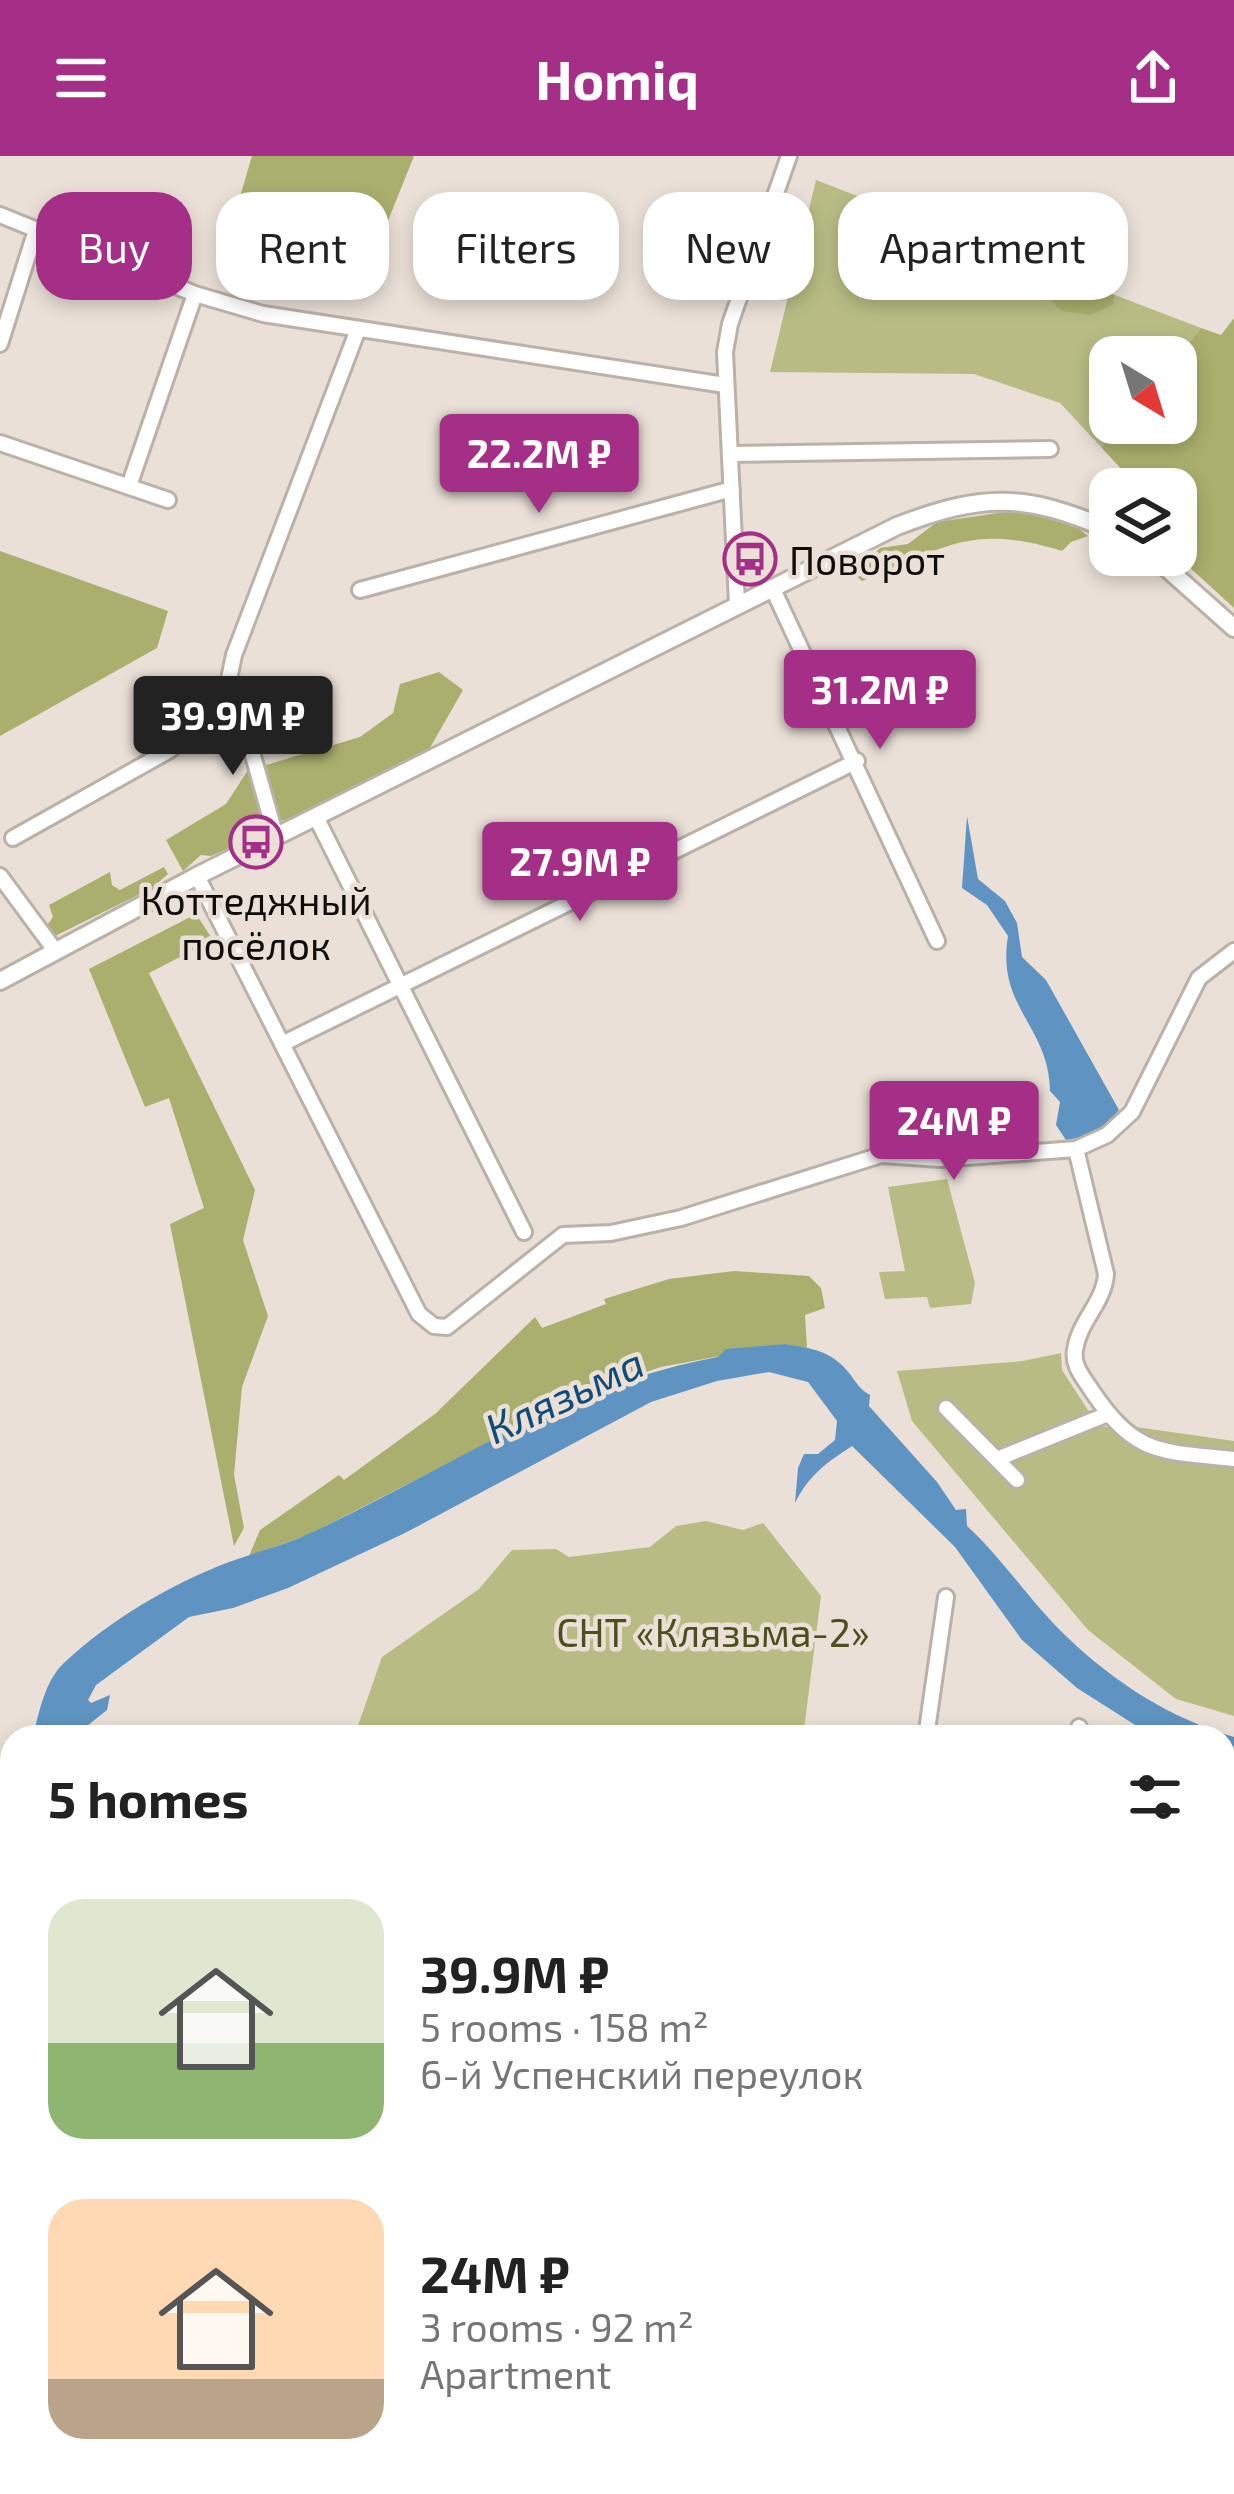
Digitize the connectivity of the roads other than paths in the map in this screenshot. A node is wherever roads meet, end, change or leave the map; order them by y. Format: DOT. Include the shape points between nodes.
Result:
graph roads {
  1 [pos="790,156"];
  2 [pos="0,215"];
  3 [pos="36,230"];
  4 [pos="192,294"];
  5 [pos="195,295"];
  6 [pos="357,332"];
  7 [pos="0,344"];
  8 [pos="725,386"];
  9 [pos="0,443"];
  10 [pos="1050,449"];
  11 [pos="730,454"];
  12 [pos="130,486"];
  13 [pos="732,489"];
  14 [pos="167,500"];
  15 [pos="1089,522"];
  16 [pos="1180,576"];
  17 [pos="772,587"];
  18 [pos="360,590"];
  19 [pos="737,604"];
  20 [pos="1234,628"];
  21 [pos="225,698"];
  22 [pos="857,761"];
  23 [pos="316,817"];
  24 [pos="276,837"];
  25 [pos="13,838"];
  26 [pos="0,876"];
  27 [pos="197,876"];
  28 [pos="937,941"];
  29 [pos="54,949"];
  30 [pos="1234,951"];
  31 [pos="0,981"];
  32 [pos="401,986"];
  33 [pos="282,1044"];
  34 [pos="1076,1149"];
  35 [pos="524,1232"];
  36 [pos="946,1408"];
  37 [pos="1108,1414"];
  38 [pos="997,1459"];
  39 [pos="1234,1459"];
  40 [pos="1017,1480"];
  41 [pos="946,1597"];
  42 [pos="928,1725"];
  1 -- 8 [label="street" via="727,337"];
  2 -- 3 [label="street"];
  3 -- 7 [label="street"];
  4 -- 5 [label="street"];
  5 -- 6 [label="street"];
  5 -- 12 [label="street"];
  6 -- 8 [label="street"];
  6 -- 21 [label="street" via="234,655"];
  8 -- 11 [label="street"];
  9 -- 12 [label="street"];
  10 -- 11 [label="street"];
  11 -- 13 [label="street"];
  12 -- 14 [label="street"];
  13 -- 18 [label="street"];
  13 -- 19 [label="street"];
  15 -- 17 [label="main road" via="1030,500 976,500 897,526"];
  16 -- 20 [label="main road"];
  17 -- 19 [label="main road"];
  17 -- 22 [label="street"];
  19 -- 23 [label="main road"];
  21 -- 24 [label="street" via="248,738"];
  21 -- 25 [label="street" via="170,750"];
  22 -- 28 [label="street"];
  22 -- 32 [label="street"];
  23 -- 24 [label="main road"];
  23 -- 32 [label="street"];
  24 -- 27 [label="main road"];
  26 -- 29 [label="street"];
  27 -- 29 [label="main road"];
  27 -- 33 [label="street"];
  29 -- 31 [label="main road"];
  30 -- 34 [label="street" via="1199,977 1132,1112"];
  32 -- 33 [label="street"];
  32 -- 35 [label="street"];
  33 -- 34 [label="street" via="419,1314 434,1327 447,1327 563,1235 681,1218 881,1155"];
  34 -- 37 [label="street" via="1106,1274 1074,1351 1076,1368"];
  36 -- 38 [label="street"];
  37 -- 38 [label="street"];
  37 -- 39 [label="street" via="1139,1444"];
  38 -- 40 [label="street"];
  41 -- 42 [label="street"];
}
